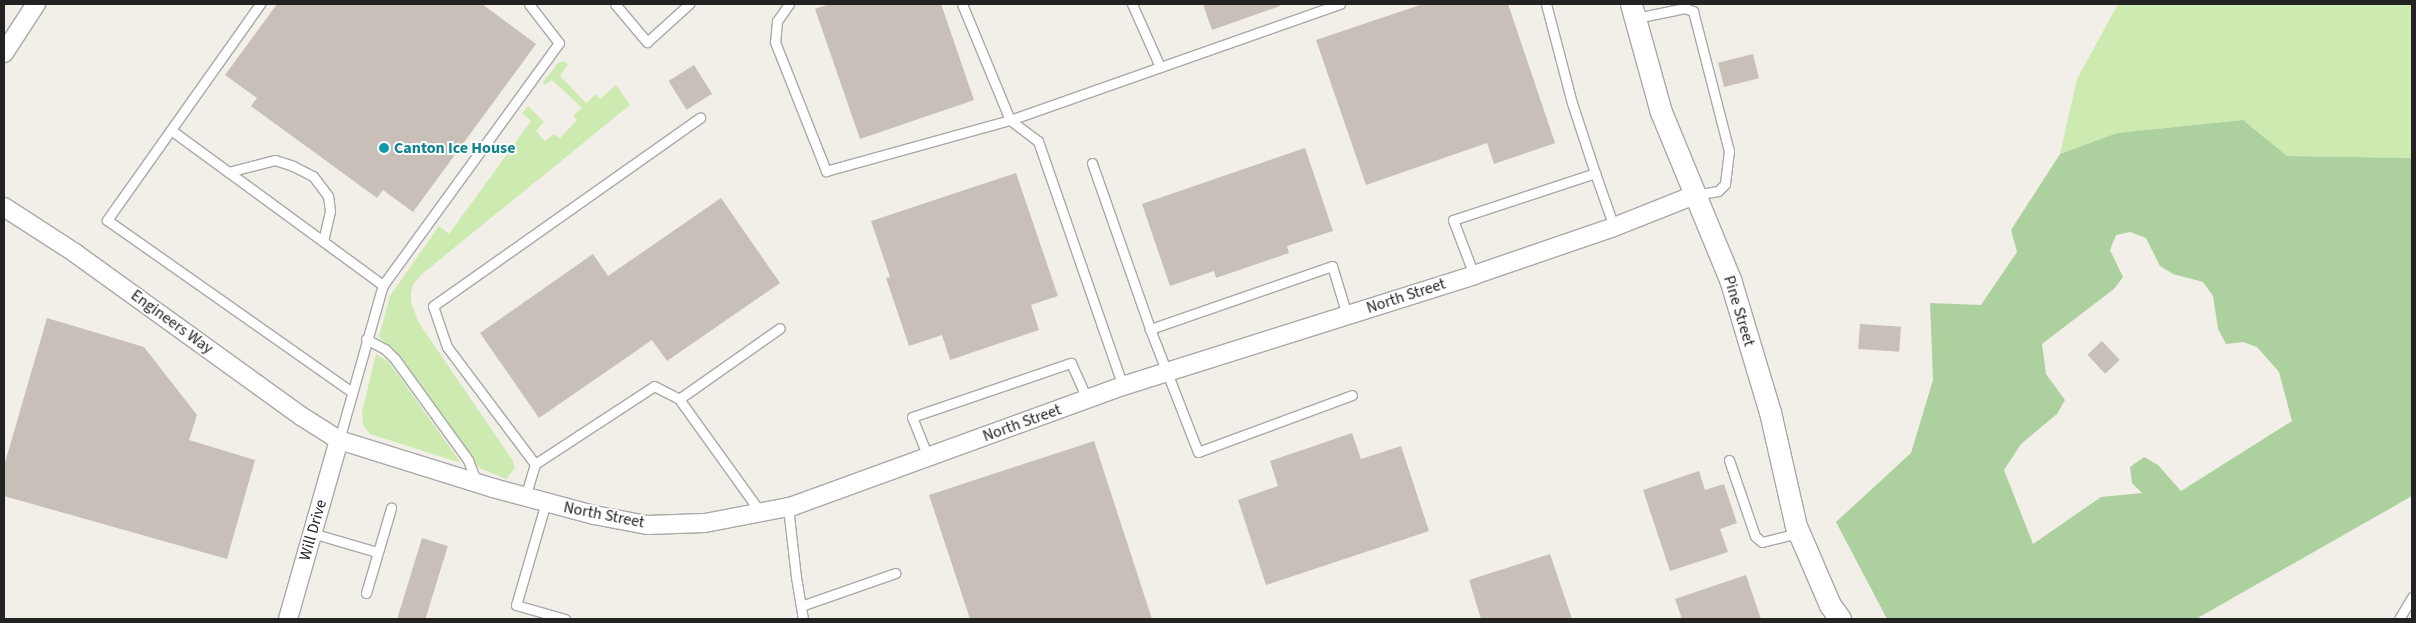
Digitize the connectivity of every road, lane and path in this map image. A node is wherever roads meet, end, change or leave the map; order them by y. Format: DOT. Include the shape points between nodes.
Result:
graph roads {
  1 [pos="36,4"];
  2 [pos="260,4"];
  3 [pos="529,4"];
  4 [pos="615,4"];
  5 [pos="689,4"];
  6 [pos="789,4"];
  7 [pos="962,4"];
  8 [pos="1132,4"];
  9 [pos="1340,4"];
  10 [pos="1546,4"];
  11 [pos="1633,11"];
  12 [pos="4,53"];
  13 [pos="1160,67"];
  14 [pos="700,118"];
  15 [pos="1010,120"];
  16 [pos="171,130"];
  17 [pos="1092,163"];
  18 [pos="228,172"];
  19 [pos="1595,173"];
  20 [pos="1695,196"];
  21 [pos="4,206"];
  22 [pos="1614,226"];
  23 [pos="323,241"];
  24 [pos="1474,275"];
  25 [pos="383,285"];
  26 [pos="1347,315"];
  27 [pos="780,328"];
  28 [pos="1150,329"];
  29 [pos="366,339"];
  30 [pos="1166,372"];
  31 [pos="1123,386"];
  32 [pos="352,392"];
  33 [pos="1352,395"];
  34 [pos="680,399"];
  35 [pos="1087,399"];
  36 [pos="339,440"];
  37 [pos="928,457"];
  38 [pos="1729,460"];
  39 [pos="535,464"];
  40 [pos="477,483"];
  41 [pos="525,497"];
  42 [pos="546,502"];
  43 [pos="788,507"];
  44 [pos="390,508"];
  45 [pos="761,513"];
  46 [pos="312,533"];
  47 [pos="1799,533"];
  48 [pos="377,552"];
  49 [pos="895,573"];
  50 [pos="366,593"];
  51 [pos="2412,598"];
  52 [pos="801,606"];
  53 [pos="288,619"];
  54 [pos="565,619"];
  55 [pos="804,619"];
  56 [pos="1840,619"];
  57 [pos="2399,619"];
  1 -- 12 [label="street"];
  2 -- 16 [label="lane"];
  3 -- 25 [label="lane" via="559,43"];
  4 -- 5 [label="lane" via="647,42"];
  6 -- 15 [label="lane" via="777,21 775,42 826,171"];
  7 -- 15 [label="lane"];
  8 -- 13 [label="lane"];
  9 -- 13 [label="lane"];
  10 -- 19 [label="lane" via="1572,103"];
  11 -- 20 [label="street, Pine Street" via="1661,112"];
  11 -- 20 [label="lane" via="1685,8 1693,11 1729,151 1725,184 1718,191"];
  13 -- 15 [label="lane"];
  14 -- 39 [label="lane" via="433,306 447,346"];
  15 -- 31 [label="lane" via="1038,141"];
  16 -- 18 [label="lane"];
  16 -- 32 [label="lane" via="108,220"];
  17 -- 28 [label="lane"];
  18 -- 23 [label="lane"];
  18 -- 23 [label="lane" via="275,160 313,176 328,196 330,212"];
  19 -- 22 [label="lane"];
  19 -- 24 [label="lane" via="1453,220"];
  20 -- 22 [label="street, North Street"];
  20 -- 47 [label="street, Pine Street" via="1730,279 1770,412"];
  21 -- 36 [label="street, Engineers Way"];
  22 -- 24 [label="street, North Street"];
  23 -- 25 [label="lane"];
  24 -- 26 [label="street, North Street"];
  25 -- 29 [label="lane"];
  26 -- 28 [label="lane" via="1332,266"];
  26 -- 30 [label="street, North Street"];
  27 -- 34 [label="lane"];
  28 -- 30 [label="lane"];
  29 -- 32 [label="lane"];
  29 -- 40 [label="lane" via="385,349 395,359 468,460"];
  30 -- 31 [label="street, North Street"];
  30 -- 33 [label="lane" via="1198,452"];
  31 -- 35 [label="street, North Street"];
  32 -- 36 [label="lane"];
  34 -- 39 [label="lane" via="654,386"];
  34 -- 45 [label="lane"];
  35 -- 37 [label="street, North Street"];
  35 -- 37 [label="lane" via="1071,363 912,417"];
  36 -- 40 [label="street, North Street"];
  36 -- 46 [label="street, Will Drive"];
  37 -- 43 [label="street, North Street"];
  38 -- 47 [label="lane" via="1756,536 1762,542"];
  39 -- 41 [label="lane"];
  40 -- 41 [label="street, North Street"];
  41 -- 42 [label="street, North Street"];
  42 -- 45 [label="street, North Street" via="647,525 705,523"];
  42 -- 54 [label="lane" via="516,606"];
  43 -- 45 [label="street, North Street"];
  43 -- 52 [label="lane"];
  44 -- 48 [label="lane"];
  46 -- 48 [label="lane"];
  46 -- 53 [label="street, Will Drive"];
  47 -- 56 [label="street, Pine Street" via="1830,605"];
  48 -- 50 [label="lane"];
  49 -- 52 [label="lane"];
  51 -- 57 [label="lane"];
  52 -- 55 [label="lane"];
}
